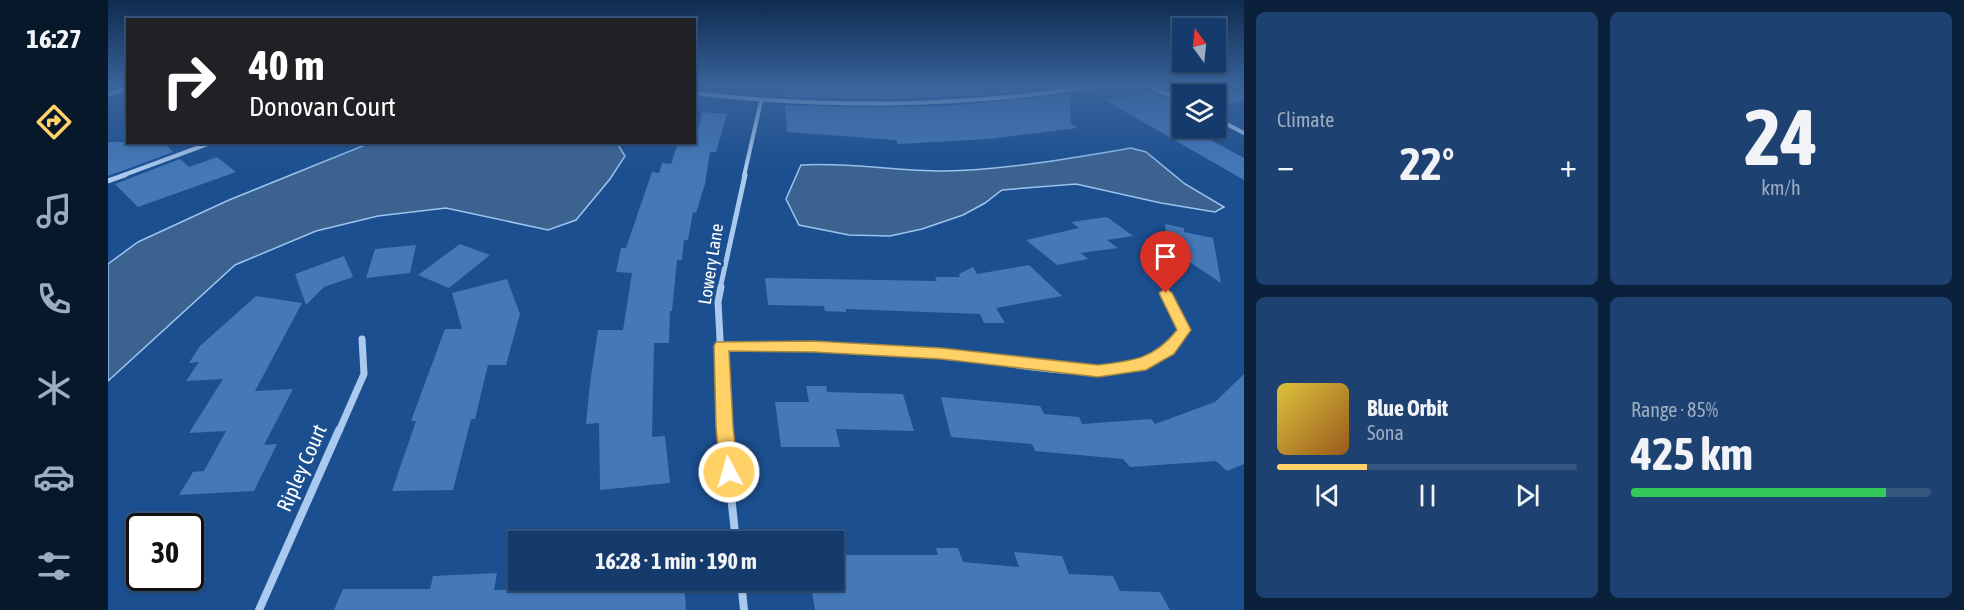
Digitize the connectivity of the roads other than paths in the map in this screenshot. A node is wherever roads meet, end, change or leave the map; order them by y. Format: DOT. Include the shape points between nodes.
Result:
graph roads {
  1 [pos="758,114"];
  2 [pos="1226,124"];
  3 [pos="1244,133"];
  4 [pos="207,144"];
  5 [pos="108,180"];
  6 [pos="1166,293"];
  7 [pos="362,339"];
  8 [pos="721,346"];
  9 [pos="735,531"];
  10 [pos="742,591"];
  11 [pos="259,610"];
  12 [pos="744,610"];
  1 -- 8 [label="street, Lowery Lane" via="718,302"];
  2 -- 3 [label="street"];
  4 -- 5 [label="street"];
  6 -- 8 [label="street" via="1184,330 1169,350 1141,366 1098,371 941,354"];
  7 -- 11 [label="street, Ripley Court" via="364,374"];
  8 -- 9 [label="street, Lowery Lane"];
  10 -- 12 [label="street"];
}
